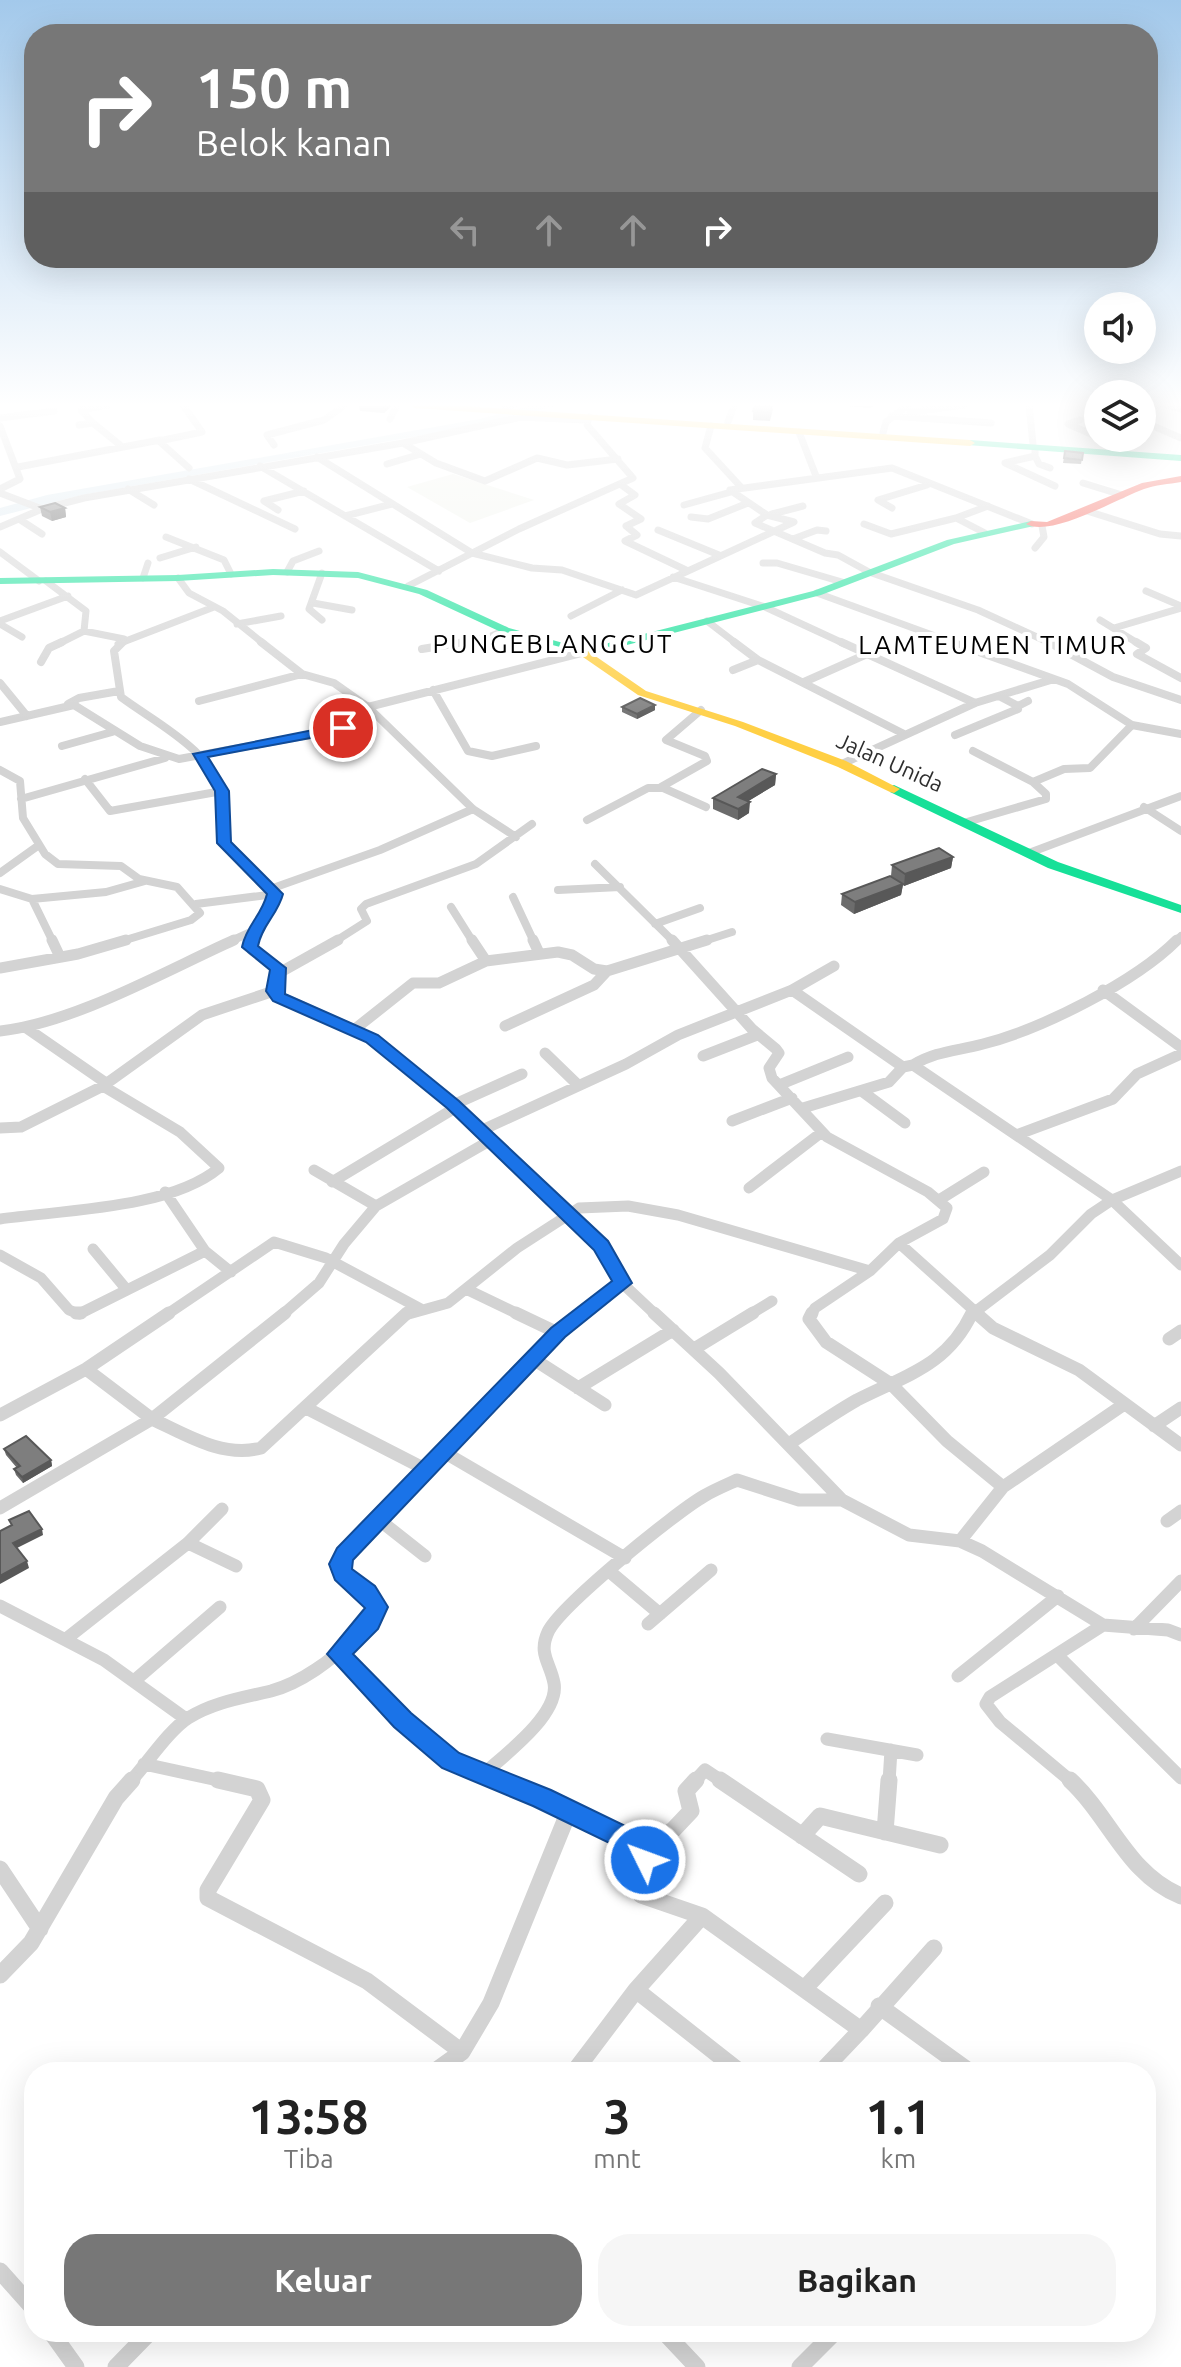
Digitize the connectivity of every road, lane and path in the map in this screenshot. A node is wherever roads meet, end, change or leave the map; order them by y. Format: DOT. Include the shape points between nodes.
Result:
graph roads {
  1 [pos="26,515"];
  2 [pos="266,515"];
  3 [pos="411,515"];
  4 [pos="553,515"];
  5 [pos="636,515"];
  6 [pos="717,515"];
  7 [pos="767,515"];
  8 [pos="770,515"];
  9 [pos="963,515"];
  10 [pos="1012,515"];
  11 [pos="1071,515"];
  12 [pos="1101,515"];
  13 [pos="345,516"];
  14 [pos="691,517"];
  15 [pos="956,518"];
  16 [pos="19,519"];
  17 [pos="864,524"];
  18 [pos="1037,525"];
  19 [pos="0,527"];
  20 [pos="295,529"];
  21 [pos="658,530"];
  22 [pos="775,531"];
  23 [pos="826,531"];
  24 [pos="985,533"];
  25 [pos="42,534"];
  26 [pos="1181,536"];
  27 [pos="166,537"];
  28 [pos="793,539"];
  29 [pos="196,547"];
  30 [pos="1035,548"];
  31 [pos="319,551"];
  32 [pos="0,552"];
  33 [pos="472,553"];
  34 [pos="719,555"];
  35 [pos="160,558"];
  36 [pos="763,563"];
  37 [pos="686,570"];
  38 [pos="439,571"];
  39 [pos="287,572"];
  40 [pos="869,572"];
  41 [pos="322,573"];
  42 [pos="231,574"];
  43 [pos="673,577"];
  44 [pos="178,578"];
  45 [pos="0,581"];
  46 [pos="43,581"];
  47 [pos="842,582"];
  48 [pos="408,586"];
  49 [pos="622,590"];
  50 [pos="1146,591"];
  51 [pos="817,593"];
  52 [pos="68,596"];
  53 [pos="313,603"];
  54 [pos="214,607"];
  55 [pos="765,607"];
  56 [pos="1181,607"];
  57 [pos="352,610"];
  58 [pos="281,616"];
  59 [pos="571,616"];
  60 [pos="322,620"];
  61 [pos="1100,620"];
  62 [pos="707,621"];
  63 [pos="0,622"];
  64 [pos="237,624"];
  65 [pos="1114,628"];
  66 [pos="505,630"];
  67 [pos="84,631"];
  68 [pos="22,637"];
  69 [pos="125,640"];
  70 [pos="422,649"];
  71 [pos="585,652"];
  72 [pos="867,654"];
  73 [pos="758,660"];
  74 [pos="41,662"];
  75 [pos="733,670"];
  76 [pos="302,674"];
  77 [pos="1181,678"];
  78 [pos="1054,679"];
  79 [pos="804,682"];
  80 [pos="0,683"];
  81 [pos="433,690"];
  82 [pos="119,691"];
  83 [pos="999,696"];
  84 [pos="1181,700"];
  85 [pos="199,701"];
  86 [pos="1028,701"];
  87 [pos="68,704"];
  88 [pos="972,704"];
  89 [pos="368,707"];
  90 [pos="1018,709"];
  91 [pos="701,710"];
  92 [pos="27,716"];
  93 [pos="995,718"];
  94 [pos="0,722"];
  95 [pos="1132,725"];
  96 [pos="112,732"];
  97 [pos="904,734"];
  98 [pos="1181,734"];
  99 [pos="955,735"];
  100 [pos="62,746"];
  101 [pos="536,746"];
  102 [pos="973,751"];
  103 [pos="199,754"];
  104 [pos="165,758"];
  105 [pos="842,764"];
  106 [pos="0,770"];
  107 [pos="85,779"];
  108 [pos="1033,782"];
  109 [pos="662,788"];
  110 [pos="222,791"];
  111 [pos="1181,796"];
  112 [pos="21,799"];
  113 [pos="706,807"];
  114 [pos="1144,807"];
  115 [pos="473,809"];
  116 [pos="587,820"];
  117 [pos="967,822"];
  118 [pos="532,824"];
  119 [pos="1181,831"];
  120 [pos="516,837"];
  121 [pos="39,845"];
  122 [pos="1029,853"];
  123 [pos="595,864"];
  124 [pos="0,873"];
  125 [pos="145,881"];
  126 [pos="620,887"];
  127 [pos="0,889"];
  128 [pos="558,890"];
  129 [pos="274,891"];
  130 [pos="513,897"];
  131 [pos="32,899"];
  132 [pos="196,904"];
  133 [pos="451,907"];
  134 [pos="700,908"];
  135 [pos="1181,909"];
  136 [pos="655,924"];
  137 [pos="253,931"];
  138 [pos="732,932"];
  139 [pos="1181,936"];
  140 [pos="680,949"];
  141 [pos="539,953"];
  142 [pos="60,957"];
  143 [pos="486,961"];
  144 [pos="834,966"];
  145 [pos="0,968"];
  146 [pos="607,971"];
  147 [pos="279,973"];
  148 [pos="792,990"];
  149 [pos="1103,990"];
  150 [pos="274,991"];
  151 [pos="737,1009"];
  152 [pos="505,1026"];
  153 [pos="25,1027"];
  154 [pos="355,1029"];
  155 [pos="0,1031"];
  156 [pos="757,1035"];
  157 [pos="1181,1047"];
  158 [pos="545,1053"];
  159 [pos="1181,1054"];
  160 [pos="703,1056"];
  161 [pos="848,1057"];
  162 [pos="908,1066"];
  163 [pos="522,1074"];
  164 [pos="104,1084"];
  165 [pos="578,1085"];
  166 [pos="779,1085"];
  167 [pos="863,1092"];
  168 [pos="792,1098"];
  169 [pos="454,1106"];
  170 [pos="803,1108"];
  171 [pos="732,1121"];
  172 [pos="905,1123"];
  173 [pos="0,1128"];
  174 [pos="480,1131"];
  175 [pos="822,1132"];
  176 [pos="1016,1135"];
  177 [pos="491,1140"];
  178 [pos="314,1170"];
  179 [pos="1181,1171"];
  180 [pos="984,1172"];
  181 [pos="332,1182"];
  182 [pos="749,1188"];
  183 [pos="165,1192"];
  184 [pos="939,1200"];
  185 [pos="1112,1200"];
  186 [pos="376,1206"];
  187 [pos="569,1212"];
  188 [pos="0,1219"];
  189 [pos="899,1243"];
  190 [pos="93,1249"];
  191 [pos="205,1251"];
  192 [pos="0,1255"];
  193 [pos="334,1264"];
  194 [pos="1181,1265"];
  195 [pos="870,1271"];
  196 [pos="231,1272"];
  197 [pos="622,1283"];
  198 [pos="466,1289"];
  199 [pos="127,1290"];
  200 [pos="772,1301"];
  201 [pos="421,1309"];
  202 [pos="973,1311"];
  203 [pos="673,1330"];
  204 [pos="1181,1331"];
  205 [pos="558,1333"];
  206 [pos="1169,1339"];
  207 [pos="694,1349"];
  208 [pos="535,1360"];
  209 [pos="86,1369"];
  210 [pos="891,1384"];
  211 [pos="578,1388"];
  212 [pos="605,1405"];
  213 [pos="1123,1405"];
  214 [pos="306,1408"];
  215 [pos="1181,1408"];
  216 [pos="0,1415"];
  217 [pos="152,1419"];
  218 [pos="1154,1426"];
  219 [pos="789,1444"];
  220 [pos="1181,1445"];
  221 [pos="442,1451"];
  222 [pos="425,1469"];
  223 [pos="1003,1487"];
  224 [pos="842,1500"];
  225 [pos="0,1508"];
  226 [pos="222,1509"];
  227 [pos="1181,1511"];
  228 [pos="378,1519"];
  229 [pos="1167,1521"];
  230 [pos="960,1541"];
  231 [pos="188,1543"];
  232 [pos="425,1556"];
  233 [pos="625,1558"];
  234 [pos="236,1566"];
  235 [pos="711,1570"];
  236 [pos="609,1571"];
  237 [pos="1181,1581"];
  238 [pos="1058,1596"];
  239 [pos="220,1607"];
  240 [pos="3,1612"];
  241 [pos="660,1614"];
  242 [pos="648,1624"];
  243 [pos="1103,1625"];
  244 [pos="1134,1629"];
  245 [pos="1181,1635"];
  246 [pos="66,1639"];
  247 [pos="338,1654"];
  248 [pos="1058,1656"];
  249 [pos="958,1676"];
  250 [pos="134,1681"];
  251 [pos="186,1719"];
  252 [pos="827,1739"];
  253 [pos="891,1750"];
  254 [pos="917,1755"];
  255 [pos="144,1764"];
  256 [pos="481,1776"];
  257 [pos="1181,1778"];
  258 [pos="569,1811"];
  259 [pos="885,1832"];
  260 [pos="802,1836"];
  261 [pos="940,1845"];
  262 [pos="641,1849"];
  263 [pos="0,1869"];
  264 [pos="859,1874"];
  265 [pos="1181,1896"];
  266 [pos="885,1903"];
  267 [pos="702,1916"];
  268 [pos="40,1929"];
  269 [pos="934,1948"];
  270 [pos="0,1975"];
  271 [pos="804,1989"];
  272 [pos="636,1990"];
  273 [pos="879,2006"];
  274 [pos="861,2030"];
  275 [pos="462,2052"];
  276 [pos="448,2062"];
  277 [pos="582,2062"];
  278 [pos="722,2062"];
  279 [pos="831,2062"];
  280 [pos="956,2062"];
  281 [pos="0,2271"];
  282 [pos="24,2298"];
  283 [pos="58,2342"];
  284 [pos="140,2342"];
  285 [pos="673,2342"];
  286 [pos="823,2342"];
  287 [pos="76,2367"];
  288 [pos="116,2367"];
  289 [pos="697,2367"];
  290 [pos="800,2367"];
  1 -- 16 [label="street"];
  2 -- 20 [label="street"];
  3 -- 33 [label="street"];
  4 -- 33 [label="street"];
  5 -- 37 [label="street" via="641,519 626,526 637,535 625,541"];
  6 -- 14 [label="street"];
  7 -- 22 [label="street" via="754,522"];
  8 -- 22 [label="street" via="794,522"];
  9 -- 15 [label="street"];
  10 -- 18 [label="street"];
  11 -- 18 [label="main road"];
  12 -- 26 [label="street"];
  13 -- 38 [label="street"];
  15 -- 17 [label="street" via="891,534"];
  15 -- 24 [label="street"];
  16 -- 19 [label="street"];
  16 -- 25 [label="street"];
  18 -- 24 [label="main road"];
  18 -- 30 [label="street" via="1044,537"];
  21 -- 34 [label="street"];
  22 -- 28 [label="street"];
  22 -- 34 [label="street"];
  23 -- 28 [label="street"];
  24 -- 40 [label="main road"];
  27 -- 29 [label="street"];
  28 -- 40 [label="street"];
  29 -- 35 [label="street"];
  29 -- 42 [label="street" via="228,563"];
  31 -- 39 [label="street" via="293,561"];
  32 -- 46 [label="street"];
  33 -- 38 [label="street"];
  33 -- 49 [label="street" via="562,570"];
  34 -- 37 [label="street"];
  36 -- 47 [label="street"];
  37 -- 43 [label="street"];
  38 -- 48 [label="street"];
  39 -- 41 [label="main road"];
  39 -- 42 [label="main road"];
  40 -- 47 [label="main road"];
  40 -- 84 [label="street" via="978,610 1113,677"];
  41 -- 48 [label="main road"];
  41 -- 53 [label="street"];
  42 -- 44 [label="main road"];
  43 -- 49 [label="street" via="639,595"];
  43 -- 55 [label="street"];
  44 -- 46 [label="main road" via="146,570"];
  44 -- 54 [label="street" via="189,593"];
  45 -- 46 [label="main road"];
  46 -- 52 [label="street"];
  47 -- 51 [label="main road"];
  48 -- 66 [label="main road"];
  49 -- 59 [label="street"];
  50 -- 56 [label="street"];
  51 -- 55 [label="main road"];
  51 -- 78 [label="street"];
  52 -- 63 [label="street"];
  52 -- 67 [label="street" via="86,611"];
  53 -- 57 [label="street"];
  53 -- 60 [label="street" via="309,609"];
  54 -- 64 [label="street"];
  54 -- 69 [label="street"];
  55 -- 62 [label="main road"];
  55 -- 72 [label="street"];
  56 -- 65 [label="street"];
  58 -- 64 [label="street"];
  61 -- 65 [label="street"];
  62 -- 71 [label="main road"];
  62 -- 73 [label="street"];
  63 -- 68 [label="street"];
  64 -- 76 [label="street"];
  65 -- 77 [label="street" via="1146,648 1137,654"];
  66 -- 70 [label="street" via="481,640"];
  66 -- 71 [label="main road"];
  67 -- 69 [label="street"];
  67 -- 74 [label="street" via="49,648"];
  69 -- 82 [label="street" via="114,647"];
  71 -- 81 [label="street"];
  71 -- 91 [label="main road, Jalan Unida" via="642,693"];
  72 -- 79 [label="street"];
  72 -- 88 [label="street"];
  73 -- 75 [label="street"];
  73 -- 79 [label="street"];
  76 -- 85 [label="street"];
  76 -- 89 [label="street" via="334,683"];
  78 -- 83 [label="street"];
  78 -- 95 [label="street"];
  79 -- 97 [label="street"];
  80 -- 92 [label="street"];
  81 -- 89 [label="street"];
  81 -- 101 [label="street" via="464,748 476,759"];
  82 -- 87 [label="street"];
  82 -- 103 [label="street" via="134,709"];
  83 -- 86 [label="street" via="1018,706"];
  83 -- 88 [label="street"];
  87 -- 92 [label="street"];
  87 -- 96 [label="street"];
  88 -- 93 [label="street"];
  88 -- 97 [label="street"];
  89 -- 103 [label="street" via="336,730"];
  89 -- 115 [label="street"];
  90 -- 93 [label="street"];
  91 -- 105 [label="main road, Jalan Unida"];
  91 -- 109 [label="street" via="666,740 707,761"];
  92 -- 94 [label="street"];
  93 -- 99 [label="street"];
  95 -- 98 [label="street"];
  95 -- 108 [label="street" via="1090,768 1064,769"];
  96 -- 100 [label="street"];
  96 -- 104 [label="street"];
  97 -- 105 [label="street"];
  102 -- 108 [label="street"];
  103 -- 104 [label="street"];
  103 -- 110 [label="street"];
  104 -- 107 [label="street"];
  105 -- 117 [label="main road, Jalan Unida"];
  106 -- 112 [label="street" via="17,777"];
  107 -- 110 [label="street" via="110,811"];
  107 -- 112 [label="street"];
  108 -- 117 [label="street" via="1046,799"];
  109 -- 113 [label="street"];
  109 -- 116 [label="street" via="648,788"];
  110 -- 129 [label="street" via="224,843"];
  111 -- 114 [label="street"];
  112 -- 121 [label="street" via="23,818"];
  114 -- 119 [label="street"];
  114 -- 122 [label="street"];
  115 -- 120 [label="street"];
  115 -- 129 [label="street"];
  117 -- 122 [label="main road, Jalan Unida"];
  118 -- 120 [label="street"];
  120 -- 147 [label="street" via="476,864 366,904 361,909 367,921 362,926"];
  121 -- 124 [label="street"];
  121 -- 125 [label="street" via="60,866 118,865"];
  122 -- 135 [label="main road, Jalan Unida" via="1090,880"];
  123 -- 126 [label="street"];
  125 -- 131 [label="street" via="106,892"];
  125 -- 132 [label="street" via="171,884"];
  126 -- 128 [label="street"];
  126 -- 136 [label="street"];
  127 -- 131 [label="street"];
  129 -- 132 [label="street"];
  129 -- 137 [label="street" via="272,907"];
  130 -- 141 [label="street"];
  131 -- 142 [label="street"];
  132 -- 142 [label="street" via="200,913 191,920"];
  133 -- 143 [label="street"];
  134 -- 136 [label="street"];
  136 -- 140 [label="street"];
  137 -- 147 [label="street" via="249,947"];
  137 -- 153 [label="street"];
  138 -- 140 [label="street"];
  139 -- 149 [label="street" via="1154,963"];
  140 -- 146 [label="street"];
  140 -- 151 [label="street"];
  141 -- 143 [label="street"];
  141 -- 146 [label="street" via="572,955"];
  142 -- 145 [label="street"];
  143 -- 154 [label="street" via="439,983 413,983"];
  144 -- 148 [label="street"];
  146 -- 152 [label="street" via="594,985"];
  147 -- 150 [label="street"];
  148 -- 151 [label="street"];
  148 -- 162 [label="street"];
  149 -- 157 [label="street"];
  149 -- 162 [label="street" via="1023,1032 933,1053"];
  150 -- 154 [label="street"];
  150 -- 164 [label="street" via="202,1015"];
  151 -- 156 [label="street"];
  151 -- 165 [label="street"];
  153 -- 155 [label="street"];
  153 -- 164 [label="street"];
  154 -- 169 [label="street"];
  156 -- 160 [label="street"];
  156 -- 166 [label="street" via="778,1049 769,1068"];
  158 -- 165 [label="street"];
  159 -- 176 [label="street" via="1132,1078 1113,1099"];
  161 -- 166 [label="street"];
  162 -- 167 [label="street" via="889,1082"];
  162 -- 176 [label="street"];
  163 -- 169 [label="street"];
  164 -- 173 [label="street" via="21,1127"];
  164 -- 183 [label="street" via="171,1126 218,1166 215,1174"];
  165 -- 174 [label="street"];
  166 -- 168 [label="street"];
  167 -- 170 [label="street"];
  167 -- 172 [label="street"];
  168 -- 170 [label="street"];
  168 -- 171 [label="street"];
  169 -- 174 [label="street"];
  169 -- 181 [label="street"];
  170 -- 175 [label="street"];
  174 -- 177 [label="street"];
  175 -- 182 [label="street"];
  175 -- 184 [label="street"];
  176 -- 185 [label="street"];
  177 -- 186 [label="street"];
  177 -- 187 [label="street"];
  178 -- 181 [label="street"];
  179 -- 185 [label="street"];
  180 -- 184 [label="street"];
  181 -- 186 [label="street"];
  183 -- 188 [label="street"];
  183 -- 191 [label="street"];
  184 -- 189 [label="street" via="947,1208 943,1219"];
  185 -- 194 [label="street"];
  185 -- 202 [label="street" via="1050,1255"];
  186 -- 193 [label="street"];
  187 -- 195 [label="street" via="609,1205 666,1212"];
  187 -- 197 [label="street" via="608,1254"];
  187 -- 198 [label="street"];
  189 -- 195 [label="street"];
  189 -- 202 [label="street"];
  190 -- 199 [label="street"];
  191 -- 196 [label="street"];
  191 -- 199 [label="street"];
  192 -- 199 [label="street" via="41,1278 74,1313"];
  193 -- 196 [label="street" via="280,1241"];
  193 -- 201 [label="street"];
  193 -- 217 [label="street" via="265,1330"];
  195 -- 210 [label="street" via="815,1308 809,1319 826,1342"];
  196 -- 209 [label="street"];
  197 -- 203 [label="street"];
  197 -- 205 [label="street"];
  198 -- 201 [label="street" via="439,1308"];
  198 -- 205 [label="street"];
  200 -- 207 [label="street"];
  201 -- 214 [label="street" via="403,1316"];
  202 -- 210 [label="street" via="952,1349"];
  202 -- 213 [label="street" via="1008,1337 1079,1370"];
  203 -- 207 [label="street"];
  203 -- 211 [label="street"];
  204 -- 206 [label="street"];
  205 -- 208 [label="street"];
  207 -- 219 [label="street"];
  208 -- 211 [label="street"];
  208 -- 221 [label="street"];
  209 -- 216 [label="street"];
  209 -- 217 [label="street"];
  210 -- 219 [label="street"];
  210 -- 223 [label="street" via="947,1441"];
  211 -- 212 [label="street"];
  213 -- 218 [label="street"];
  213 -- 223 [label="street"];
  214 -- 217 [label="street" via="273,1440 244,1452"];
  214 -- 222 [label="street"];
  215 -- 218 [label="street"];
  217 -- 225 [label="street"];
  218 -- 220 [label="street"];
  219 -- 224 [label="street"];
  221 -- 222 [label="street"];
  221 -- 233 [label="street"];
  222 -- 228 [label="street"];
  223 -- 230 [label="street"];
  224 -- 230 [label="street" via="909,1535"];
  224 -- 233 [label="street" via="799,1500 752,1482 730,1480"];
  226 -- 231 [label="street"];
  227 -- 229 [label="street"];
  228 -- 232 [label="street"];
  228 -- 247 [label="street" via="340,1564 346,1577 376,1603 376,1614"];
  230 -- 238 [label="street"];
  231 -- 234 [label="street"];
  231 -- 246 [label="street"];
  233 -- 236 [label="street"];
  235 -- 241 [label="street"];
  236 -- 241 [label="street"];
  236 -- 256 [label="street" via="563,1609 546,1631 541,1648 554,1698"];
  237 -- 244 [label="street"];
  238 -- 243 [label="street"];
  238 -- 249 [label="street"];
  239 -- 250 [label="street"];
  240 -- 246 [label="street"];
  241 -- 242 [label="street"];
  243 -- 244 [label="street"];
  243 -- 248 [label="street"];
  244 -- 245 [label="street"];
  246 -- 250 [label="street"];
  247 -- 251 [label="street" via="274,1690 218,1704"];
  247 -- 256 [label="street" via="403,1720 450,1760"];
  248 -- 257 [label="street"];
  248 -- 265 [label="street" via="990,1697 989,1714 1082,1792 1150,1877"];
  250 -- 251 [label="street"];
  251 -- 255 [label="street"];
  252 -- 253 [label="street"];
  253 -- 254 [label="street"];
  253 -- 259 [label="street"];
  255 -- 268 [label="street" via="90,1837"];
  255 -- 275 [label="street" via="257,1789 262,1800 208,1898 367,1981"];
  256 -- 258 [label="street"];
  258 -- 262 [label="street"];
  258 -- 275 [label="street" via="491,2003"];
  259 -- 260 [label="street" via="820,1816"];
  259 -- 261 [label="street"];
  260 -- 262 [label="street" via="705,1770 686,1791 691,1811 673,1830"];
  260 -- 264 [label="street"];
  262 -- 267 [label="street" via="646,1858 634,1880 641,1895"];
  263 -- 268 [label="street"];
  266 -- 271 [label="street"];
  267 -- 271 [label="street"];
  267 -- 272 [label="street"];
  268 -- 270 [label="street"];
  269 -- 273 [label="street"];
  271 -- 274 [label="street"];
  272 -- 277 [label="street"];
  272 -- 278 [label="street"];
  273 -- 274 [label="street"];
  273 -- 280 [label="street"];
  274 -- 279 [label="street"];
  275 -- 276 [label="street"];
  281 -- 282 [label="street"];
  283 -- 287 [label="street"];
  284 -- 288 [label="street"];
  285 -- 289 [label="street"];
  286 -- 290 [label="street"];
}
